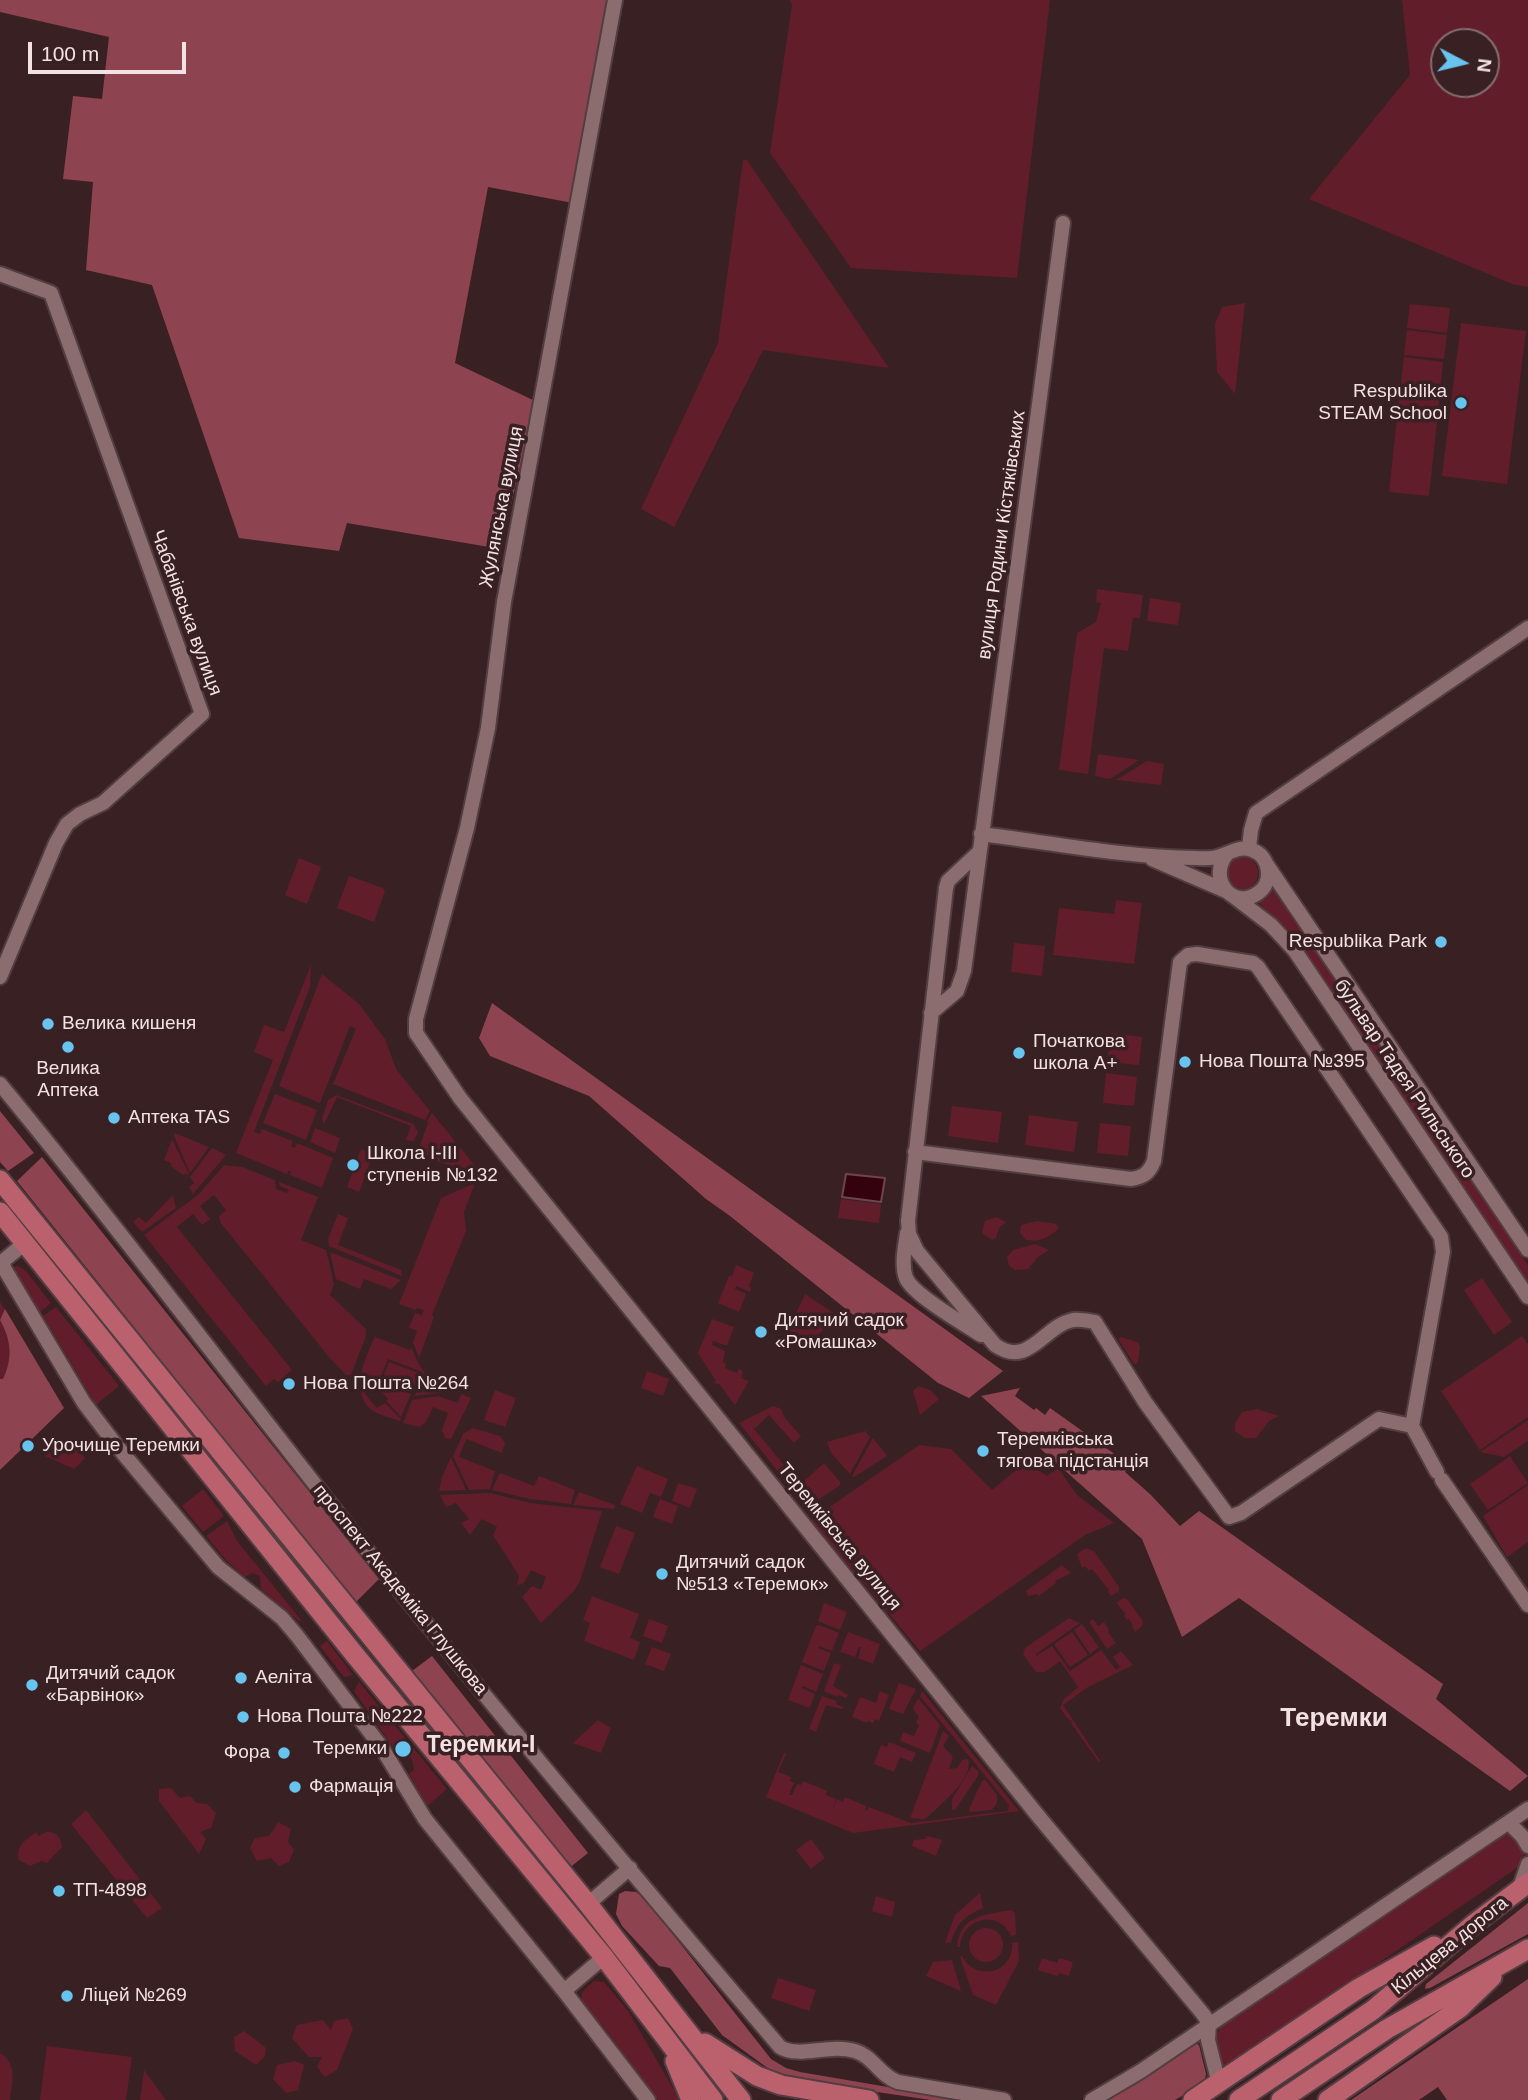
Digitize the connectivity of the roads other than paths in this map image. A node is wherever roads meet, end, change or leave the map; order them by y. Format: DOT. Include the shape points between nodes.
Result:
graph roads {
  1 [pos="615,0"];
  2 [pos="1063,223"];
  3 [pos="0,274"];
  4 [pos="1528,628"];
  5 [pos="981,834"];
  6 [pos="1250,848"];
  7 [pos="979,852"];
  8 [pos="1227,854"];
  9 [pos="1141,855"];
  10 [pos="1267,864"];
  11 [pos="950,880"];
  12 [pos="974,886"];
  13 [pos="1230,894"];
  14 [pos="939,939"];
  15 [pos="967,941"];
  16 [pos="0,977"];
  17 [pos="934,980"];
  18 [pos="960,984"];
  19 [pos="931,1013"];
  20 [pos="416,1019"];
  21 [pos="0,1084"];
  22 [pos="915,1152"];
  23 [pos="0,1180"];
  24 [pos="0,1212"];
  25 [pos="908,1221"];
  26 [pos="25,1243"];
  27 [pos="1528,1250"];
  28 [pos="1528,1297"];
  29 [pos="995,1345"];
  30 [pos="1412,1426"];
  31 [pos="1528,1605"];
  32 [pos="1528,1809"];
  33 [pos="1509,1823"];
  34 [pos="1528,1828"];
  35 [pos="1528,1846"];
  36 [pos="1528,1864"];
  37 [pos="629,1868"];
  38 [pos="1524,1886"];
  39 [pos="587,1904"];
  40 [pos="1475,1923"];
  41 [pos="1521,1953"];
  42 [pos="604,1957"];
  43 [pos="564,1991"];
  44 [pos="1209,2023"];
  45 [pos="684,2028"];
  46 [pos="664,2034"];
  47 [pos="1219,2084"];
  48 [pos="648,2100"];
  49 [pos="691,2100"];
  50 [pos="713,2100"];
  51 [pos="741,2100"];
  52 [pos="869,2100"];
  53 [pos="1004,2100"];
  54 [pos="1092,2100"];
  55 [pos="1193,2100"];
  56 [pos="1239,2100"];
  57 [pos="1281,2100"];
  58 [pos="1328,2100"];
  1 -- 20 [label="street, Жулянська вулиця" via="504,602 488,728 467,828"];
  2 -- 5 [label="street, вулиця Родини Кістяківських"];
  3 -- 16 [label="street, Чабанівська вулиця" via="51,293 202,714 103,803 67,824"];
  4 -- 6 [label="street" via="1256,813"];
  5 -- 7 [label="street, вулиця Родини Кістяківських"];
  5 -- 9 [label="street, бульвар Тадея Рильського"];
  6 -- 8 [label="street"];
  6 -- 10 [label="street"];
  7 -- 11 [label="street"];
  7 -- 12 [label="street, вулиця Родини Кістяківських"];
  8 -- 9 [label="street, бульвар Тадея Рильського" via="1213,858"];
  8 -- 13 [label="street" via="1219,877"];
  9 -- 13 [label="street, бульвар Тадея Рильського"];
  10 -- 13 [label="street" via="1267,881 1261,891 1250,897"];
  10 -- 27 [label="street, бульвар Тадея Рильського"];
  11 -- 12 [label="street" via="961,876"];
  11 -- 14 [label="street"];
  12 -- 15 [label="street, вулиця Родини Кістяківських"];
  13 -- 28 [label="street, бульвар Тадея Рильського" via="1271,925 1295,951"];
  14 -- 15 [label="street" via="956,947"];
  14 -- 17 [label="street"];
  15 -- 18 [label="street, вулиця Родини Кістяківських"];
  17 -- 18 [label="street" via="950,970"];
  17 -- 19 [label="street"];
  18 -- 19 [label="street"];
  19 -- 22 [label="street"];
  20 -- 44 [label="street, Теремківська вулиця" via="416,1033 460,1098"];
  21 -- 37 [label="street, проспект Академіка Глушкова" via="366,1548"];
  22 -- 25 [label="street"];
  22 -- 30 [label="street" via="1141,1178 1154,1161 1180,962 1197,954 1256,964 1439,1233 1443,1252"];
  23 -- 39 [label="highway"];
  24 -- 26 [label="highway"];
  25 -- 29 [label="street" via="917,1251"];
  25 -- 29 [label="street" via="907,1280 920,1294"];
  26 -- 42 [label="highway"];
  26 -- 43 [label="street" via="3,1261 4,1268 84,1403 218,1567 282,1618 298,1637 382,1748 425,1819"];
  29 -- 30 [label="street" via="1011,1353 1026,1350 1072,1320 1095,1322 1145,1402 1229,1517 1379,1419"];
  30 -- 31 [label="street" via="1439,1476"];
  32 -- 33 [label="street"];
  33 -- 34 [label="street"];
  33 -- 35 [label="street"];
  33 -- 44 [label="street"];
  36 -- 38 [label="street"];
  37 -- 39 [label="street"];
  37 -- 53 [label="street, проспект Академіка Глушкова" via="780,2047 795,2053 829,2047 857,2051 898,2082"];
  38 -- 40 [label="highway, Кільцева дорога"];
  39 -- 45 [label="highway"];
  40 -- 47 [label="highway" via="1359,1988"];
  40 -- 56 [label="highway, Кільцева дорога" via="1373,2010"];
  41 -- 57 [label="highway, Кільцева дорога" via="1387,2029"];
  41 -- 58 [label="highway" via="1460,2008"];
  42 -- 43 [label="street"];
  42 -- 46 [label="highway"];
  43 -- 48 [label="street"];
  44 -- 47 [label="street" via="1208,2040"];
  44 -- 54 [label="street"];
  45 -- 51 [label="highway"];
  45 -- 52 [label="highway" via="731,2062 769,2081"];
  46 -- 49 [label="highway"];
  46 -- 50 [label="highway"];
  47 -- 55 [label="highway"];
}
